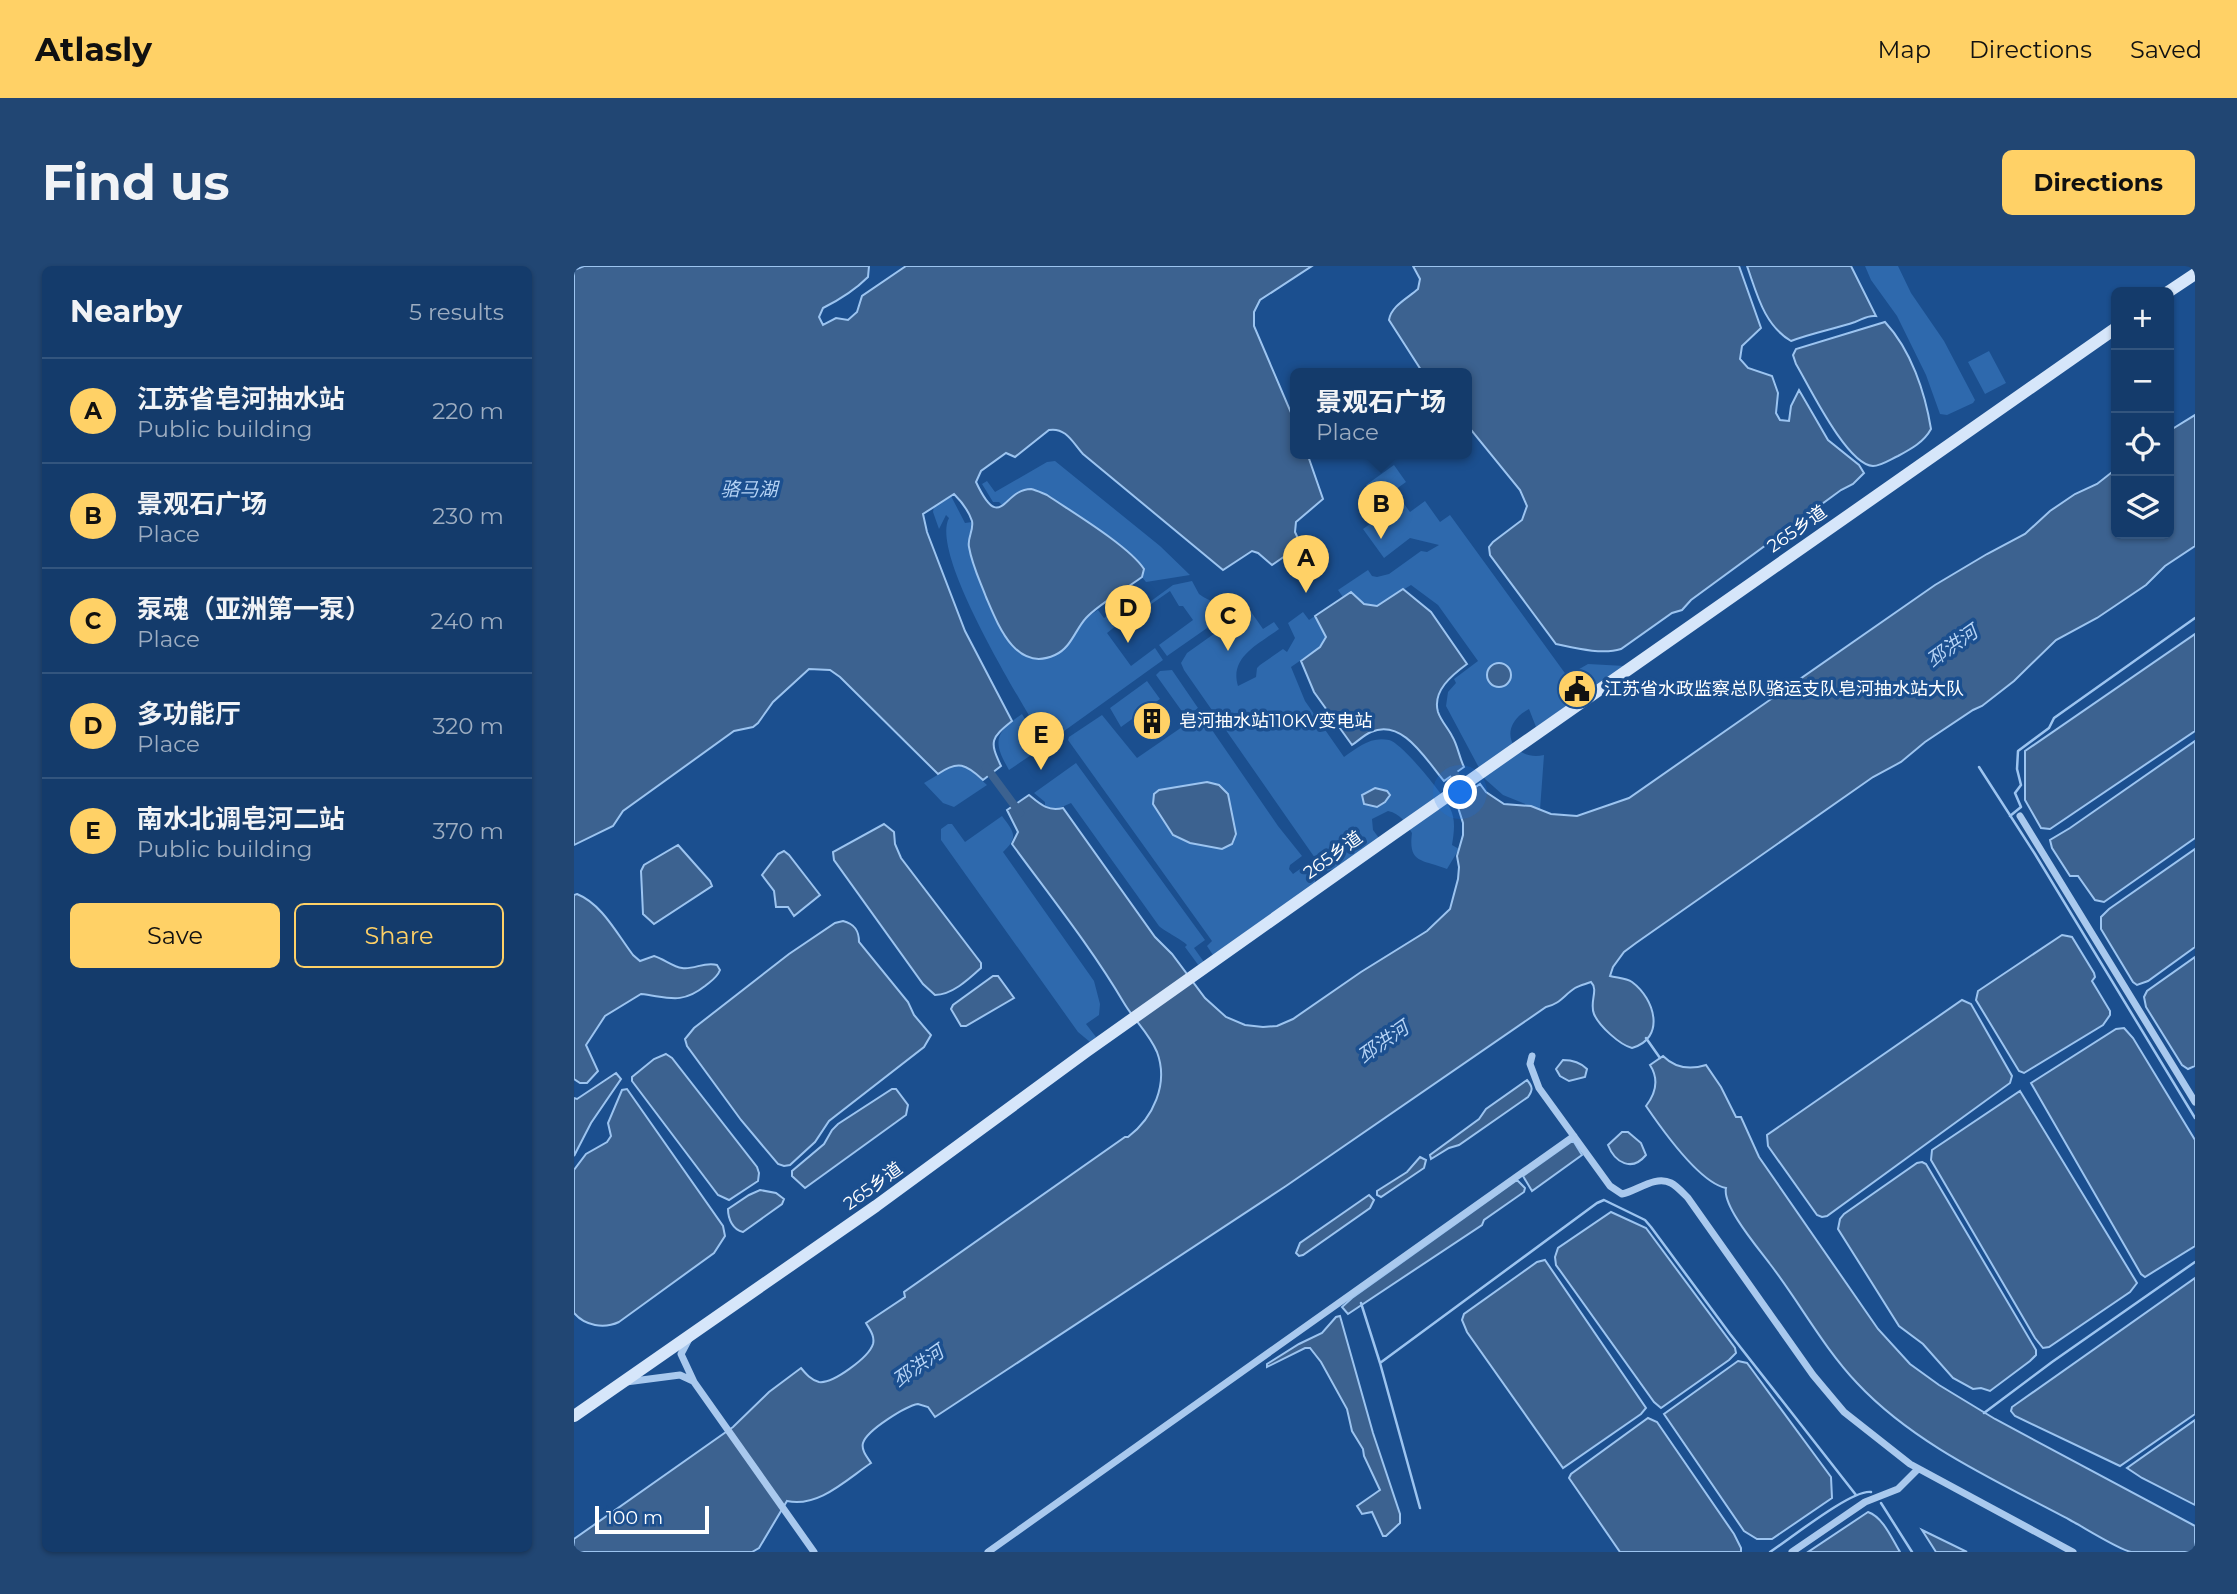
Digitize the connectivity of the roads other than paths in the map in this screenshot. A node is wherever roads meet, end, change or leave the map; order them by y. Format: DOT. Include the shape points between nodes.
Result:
graph roads {
  1 [pos="2195,274"];
  2 [pos="2174,288"];
  3 [pos="2111,331"];
  4 [pos="2020,816"];
  5 [pos="1532,1056"];
  6 [pos="2195,1102"];
  7 [pos="1574,1136"];
  8 [pos="693,1332"];
  9 [pos="694,1382"];
  10 [pos="620,1383"];
  11 [pos="574,1416"];
  12 [pos="1918,1469"];
  13 [pos="814,1552"];
  14 [pos="988,1552"];
  15 [pos="1792,1552"];
  16 [pos="2073,1552"];
  1 -- 2 [label="street"];
  3 -- 8 [label="street, 265乡道"];
  4 -- 6 [label="street"];
  5 -- 7 [label="street" via="1530,1064 1539,1088"];
  7 -- 12 [label="street" via="1610,1186 1622,1194 1655,1181 1670,1182 1688,1198 1844,1412"];
  7 -- 14 [label="street"];
  8 -- 9 [label="street" via="681,1354"];
  8 -- 10 [label="street, 265乡道"];
  9 -- 10 [label="street" via="680,1375"];
  9 -- 13 [label="street"];
  10 -- 11 [label="street, 265乡道"];
  12 -- 15 [label="street" via="1898,1489 1865,1502"];
  12 -- 16 [label="street"];
}
